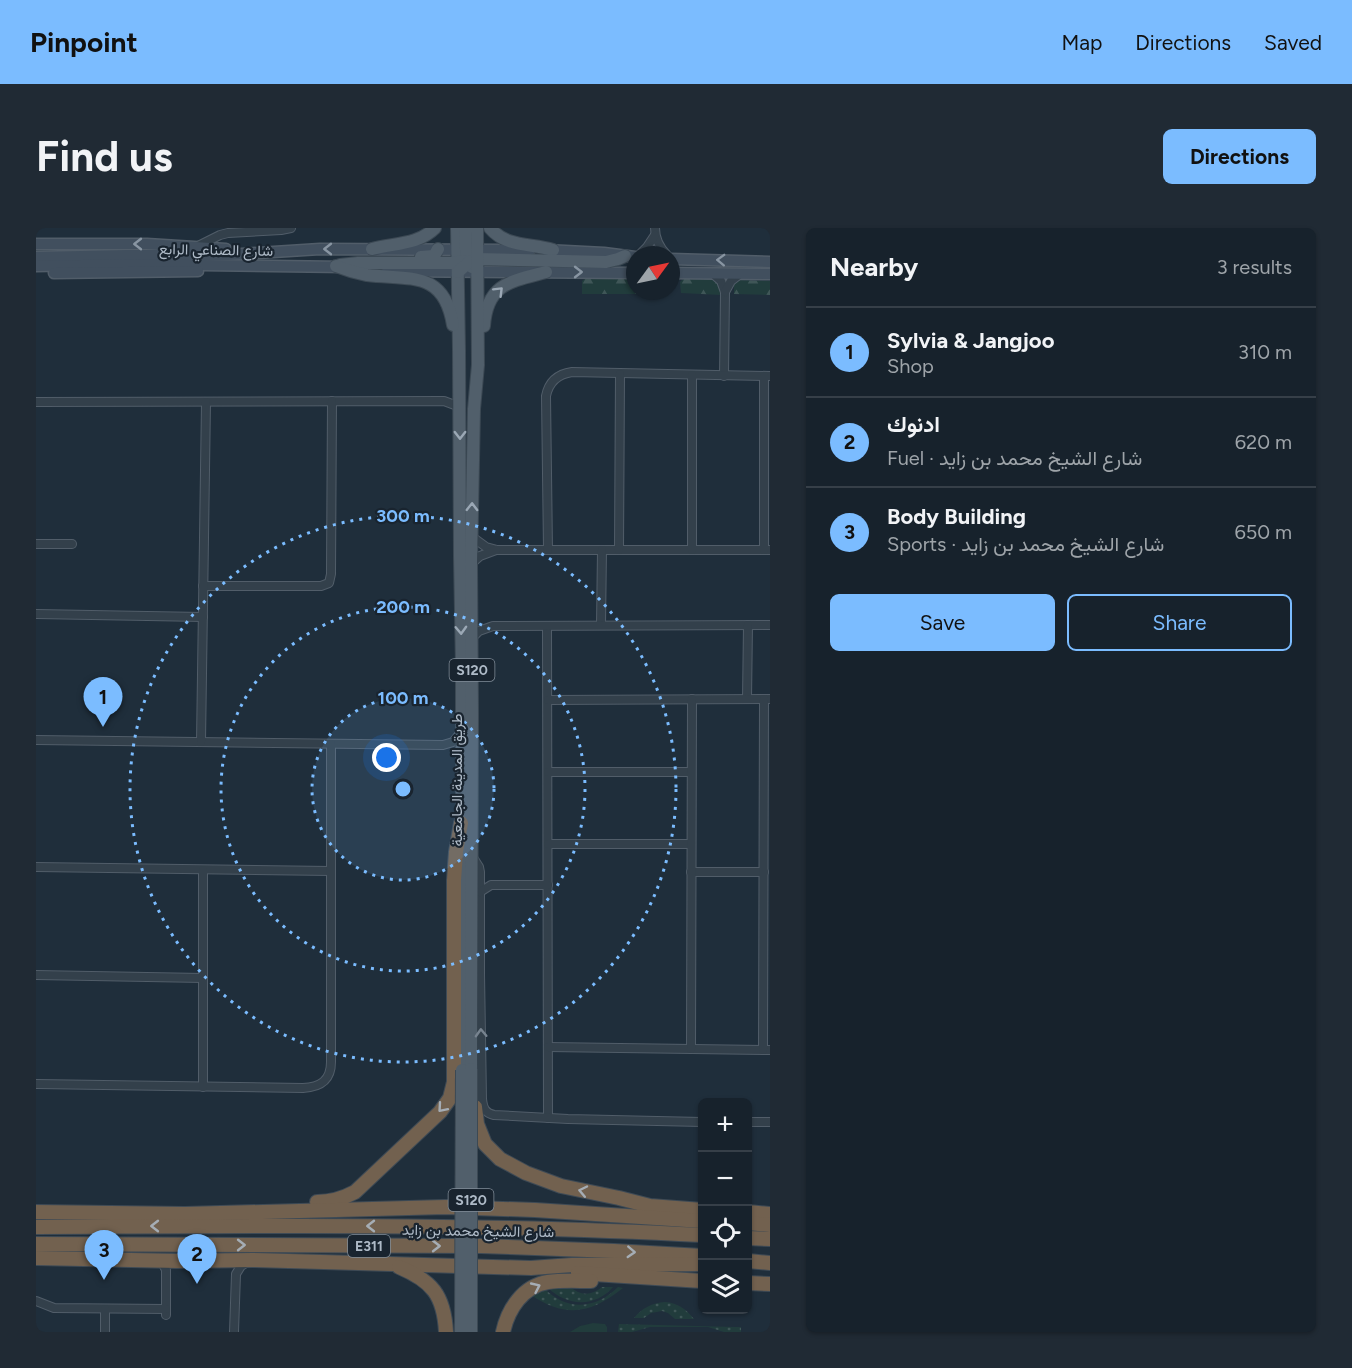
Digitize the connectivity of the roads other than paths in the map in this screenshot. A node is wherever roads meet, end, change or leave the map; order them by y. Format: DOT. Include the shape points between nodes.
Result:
graph roads {
  1 [pos="291,228"];
  2 [pos="435,228"];
  3 [pos="457,228"];
  4 [pos="465,228"];
  5 [pos="477,228"];
  6 [pos="490,228"];
  7 [pos="655,231"];
  8 [pos="36,244"];
  9 [pos="648,246"];
  10 [pos="660,246"];
  11 [pos="196,247"];
  12 [pos="372,249"];
  13 [pos="438,249"];
  14 [pos="553,250"];
  15 [pos="259,253"];
  16 [pos="36,257"];
  17 [pos="626,257"];
  18 [pos="626,258"];
  19 [pos="128,259"];
  20 [pos="680,259"];
  21 [pos="469,260"];
  22 [pos="770,262"];
  23 [pos="349,264"];
  24 [pos="253,265"];
  25 [pos="36,266"];
  26 [pos="336,266"];
  27 [pos="546,272"];
  28 [pos="36,273"];
  29 [pos="626,273"];
  30 [pos="680,273"];
  31 [pos="713,274"];
  32 [pos="740,274"];
  33 [pos="770,274"];
  34 [pos="725,292"];
  35 [pos="458,294"];
  36 [pos="459,350"];
  37 [pos="475,369"];
  38 [pos="620,374"];
  39 [pos="692,375"];
  40 [pos="724,376"];
  41 [pos="767,376"];
  42 [pos="459,393"];
  43 [pos="332,401"];
  44 [pos="444,401"];
  45 [pos="36,402"];
  46 [pos="206,402"];
  47 [pos="460,407"];
  48 [pos="767,446"];
  49 [pos="471,536"];
  50 [pos="36,544"];
  51 [pos="72,544"];
  52 [pos="497,550"];
  53 [pos="548,550"];
  54 [pos="602,550"];
  55 [pos="619,550"];
  56 [pos="692,550"];
  57 [pos="767,550"];
  58 [pos="471,564"];
  59 [pos="203,586"];
  60 [pos="36,614"];
  61 [pos="203,617"];
  62 [pos="478,617"];
  63 [pos="601,625"];
  64 [pos="748,625"];
  65 [pos="770,625"];
  66 [pos="493,626"];
  67 [pos="547,626"];
  68 [pos="472,638"];
  69 [pos="548,699"];
  70 [pos="692,699"];
  71 [pos="747,699"];
  72 [pos="767,699"];
  73 [pos="462,731"];
  74 [pos="36,740"];
  75 [pos="201,742"];
  76 [pos="331,744"];
  77 [pos="443,745"];
  78 [pos="462,760"];
  79 [pos="548,772"];
  80 [pos="692,772"];
  81 [pos="767,772"];
  82 [pos="461,823"];
  83 [pos="548,844"];
  84 [pos="691,844"];
  85 [pos="767,845"];
  86 [pos="471,855"];
  87 [pos="36,867"];
  88 [pos="203,870"];
  89 [pos="331,871"];
  90 [pos="691,872"];
  91 [pos="764,872"];
  92 [pos="480,878"];
  93 [pos="491,885"];
  94 [pos="548,885"];
  95 [pos="480,892"];
  96 [pos="36,975"];
  97 [pos="203,978"];
  98 [pos="766,979"];
  99 [pos="548,1047"];
  100 [pos="691,1049"];
  101 [pos="766,1050"];
  102 [pos="467,1070"];
  103 [pos="36,1084"];
  104 [pos="203,1087"];
  105 [pos="548,1118"];
  106 [pos="698,1122"];
  107 [pos="752,1122"];
  108 [pos="770,1122"];
  109 [pos="36,1206"];
  110 [pos="698,1210"];
  111 [pos="43,1212"];
  112 [pos="752,1212"];
  113 [pos="145,1213"];
  114 [pos="770,1214"];
  115 [pos="698,1221"];
  116 [pos="752,1223"];
  117 [pos="770,1225"];
  118 [pos="36,1227"];
  119 [pos="698,1235"];
  120 [pos="752,1238"];
  121 [pos="770,1239"];
  122 [pos="36,1244"];
  123 [pos="99,1245"];
  124 [pos="698,1256"];
  125 [pos="36,1258"];
  126 [pos="158,1260"];
  127 [pos="253,1260"];
  128 [pos="208,1261"];
  129 [pos="391,1264"];
  130 [pos="698,1264"];
  131 [pos="531,1268"];
  132 [pos="636,1277"];
  133 [pos="698,1281"];
  134 [pos="752,1283"];
  135 [pos="770,1284"];
  136 [pos="36,1301"];
  137 [pos="105,1309"];
  138 [pos="105,1332"];
  139 [pos="234,1332"];
  140 [pos="446,1332"];
  141 [pos="462,1332"];
  142 [pos="471,1332"];
  143 [pos="502,1332"];
  1 -- 11 [label="street" via="228,233"];
  2 -- 12 [label="main road" via="413,241"];
  3 -- 21 [label="main road, طريق المدينة الجامعية / S120"];
  4 -- 21 [label="main road"];
  5 -- 21 [label="main road, طريق المدينة الجامعية / S120"];
  6 -- 14 [label="main road" via="507,241"];
  7 -- 9 [label="street"];
  7 -- 10 [label="street"];
  11 -- 8 [label="main road, one-way"];
  11 -- 15 [label="main road"];
  12 -- 13 [label="main road, شارع الصناعي الرابع"];
  12 -- 15 [label="main road, شارع الصناعي الرابع, one-way"];
  13 -- 21 [label="main road, شارع الصناعي الرابع"];
  13 -- 23 [label="main road" via="430,257 362,258"];
  14 -- 17 [label="main road"];
  14 -- 21 [label="main road"];
  15 -- 19 [label="main road, شارع الصناعي الرابع"];
  16 -- 19 [label="main road, شارع الصناعي الرابع"];
  18 -- 21 [label="main road" via="606,262"];
  19 -- 24 [label="main road, شارع الصناعي الرابع"];
  19 -- 25 [label="main road, شارع الصناعي الرابع"];
  22 -- 20 [label="main road, one-way"];
  21 -- 23 [label="main road"];
  21 -- 26 [label="main road, شارع الصناعي الرابع" via="394,271"];
  21 -- 27 [label="main road"];
  21 -- 35 [label="main road, طريق المدينة الجامعية / S120"];
  21 -- 37 [label="main road, طريق المدينة الجامعية / S120"];
  23 -- 26 [label="main road"];
  24 -- 26 [label="main road, شارع الصناعي الرابع"];
  24 -- 28 [label="main road" via="174,272"];
  26 -- 36 [label="main road" via="369,275 417,279 434,287 447,302"];
  27 -- 29 [label="main road, one-way"];
  37 -- 27 [label="main road, one-way" via="486,312 497,292 517,279"];
  30 -- 31 [label="main road"];
  31 -- 32 [label="main road"];
  31 -- 34 [label="street"];
  32 -- 33 [label="main road"];
  32 -- 34 [label="street"];
  34 -- 40 [label="street"];
  35 -- 36 [label="main road, طريق المدينة الجامعية / S120"];
  35 -- 37 [label="main road" via="465,296 467,359"];
  36 -- 42 [label="main road, طريق المدينة الجامعية / S120"];
  49 -- 37 [label="main road, طريق المدينة الجامعية / S120, one-way"];
  38 -- 39 [label="street"];
  38 -- 53 [label="street" via="568,373 552,381 547,400"];
  38 -- 55 [label="street"];
  39 -- 40 [label="street"];
  39 -- 56 [label="street"];
  40 -- 41 [label="street"];
  41 -- 48 [label="street"];
  42 -- 44 [label="street"];
  42 -- 47 [label="main road, طريق المدينة الجامعية / S120"];
  43 -- 44 [label="street"];
  43 -- 46 [label="street"];
  43 -- 59 [label="street" via="329,583"];
  44 -- 47 [label="street"];
  45 -- 46 [label="street"];
  46 -- 59 [label="street"];
  47 -- 73 [label="main road, طريق المدينة الجامعية / S120, one-way"];
  48 -- 57 [label="street"];
  49 -- 52 [label="street"];
  49 -- 58 [label="main road, طريق المدينة الجامعية / S120"];
  50 -- 51 [label="street"];
  52 -- 53 [label="street"];
  52 -- 58 [label="street"];
  53 -- 54 [label="street"];
  54 -- 55 [label="street"];
  54 -- 63 [label="street"];
  55 -- 56 [label="street"];
  56 -- 57 [label="street"];
  58 -- 62 [label="main road, طريق المدينة الجامعية / S120"];
  59 -- 61 [label="street"];
  60 -- 61 [label="street"];
  61 -- 75 [label="street"];
  62 -- 66 [label="street"];
  62 -- 68 [label="main road, طريق المدينة الجامعية / S120"];
  63 -- 64 [label="street"];
  63 -- 67 [label="street"];
  64 -- 65 [label="street"];
  64 -- 71 [label="street"];
  66 -- 67 [label="street"];
  66 -- 68 [label="street"];
  67 -- 69 [label="street"];
  68 -- 86 [label="main road, طريق المدينة الجامعية / S120"];
  69 -- 70 [label="street"];
  69 -- 79 [label="street"];
  70 -- 71 [label="street"];
  70 -- 80 [label="street"];
  71 -- 72 [label="street"];
  72 -- 81 [label="street"];
  73 -- 77 [label="street" via="453,742"];
  73 -- 78 [label="main road, طريق المدينة الجامعية / S120"];
  74 -- 75 [label="street"];
  75 -- 76 [label="street"];
  76 -- 77 [label="street"];
  76 -- 89 [label="street"];
  77 -- 78 [label="street"];
  78 -- 82 [label="main road, طريق المدينة الجامعية / S120"];
  79 -- 80 [label="street"];
  79 -- 83 [label="street"];
  80 -- 84 [label="street"];
  81 -- 85 [label="street"];
  82 -- 102 [label="main road, طريق المدينة الجامعية / S120"];
  82 -- 113 [label="highway, one-way" via="454,890 454,1082 446,1106 361,1186 341,1199"];
  83 -- 84 [label="street"];
  83 -- 94 [label="street"];
  84 -- 90 [label="street"];
  85 -- 91 [label="street"];
  86 -- 92 [label="street" via="479,867"];
  86 -- 102 [label="main road, طريق المدينة الجامعية / S120"];
  87 -- 88 [label="street"];
  88 -- 89 [label="street"];
  88 -- 97 [label="street"];
  89 -- 104 [label="street" via="329,1076 311,1088"];
  90 -- 91 [label="street"];
  90 -- 100 [label="street"];
  91 -- 98 [label="street"];
  92 -- 93 [label="street"];
  92 -- 95 [label="street"];
  93 -- 94 [label="street"];
  93 -- 95 [label="street"];
  94 -- 99 [label="street"];
  105 -- 95 [label="street, one-way" via="494,1115 483,1107"];
  96 -- 97 [label="street"];
  97 -- 104 [label="street"];
  98 -- 101 [label="street"];
  99 -- 100 [label="street"];
  99 -- 105 [label="street"];
  100 -- 101 [label="street"];
  110 -- 102 [label="highway, one-way" via="650,1206 579,1191 500,1160 480,1134"];
  102 -- 141 [label="main road, طريق المدينة الجامعية / S120, bridge"];
  102 -- 142 [label="main road, طريق المدينة الجامعية / S120, bridge"];
  103 -- 104 [label="street"];
  105 -- 106 [label="street"];
  107 -- 108 [label="street"];
  109 -- 111 [label="street" via="44,1208"];
  111 -- 113 [label="highway"];
  112 -- 114 [label="highway"];
  113 -- 115 [label="highway" via="465,1207"];
  116 -- 117 [label="highway"];
  119 -- 118 [label="highway, شارع الشيخ محمد بن زايد / E311, one-way" via="469,1226"];
  120 -- 121 [label="highway"];
  122 -- 123 [label="highway, شارع الشيخ محمد بن زايد / E311"];
  123 -- 124 [label="highway, شارع الشيخ محمد بن زايد / E311, one-way" via="481,1246"];
  123 -- 128 [label="highway" via="133,1254"];
  125 -- 126 [label="highway"];
  126 -- 128 [label="highway"];
  126 -- 137 [label="street" via="166,1270 166,1312"];
  127 -- 128 [label="highway"];
  127 -- 129 [label="highway"];
  127 -- 139 [label="street" via="236,1274"];
  129 -- 131 [label="highway"];
  129 -- 140 [label="highway" via="421,1278 434,1290 440,1300"];
  130 -- 131 [label="highway"];
  131 -- 132 [label="highway"];
  132 -- 133 [label="highway"];
  143 -- 132 [label="highway, one-way" via="518,1300 539,1284"];
  134 -- 135 [label="highway"];
  136 -- 137 [label="street" via="54,1308"];
  137 -- 138 [label="street"];
}
